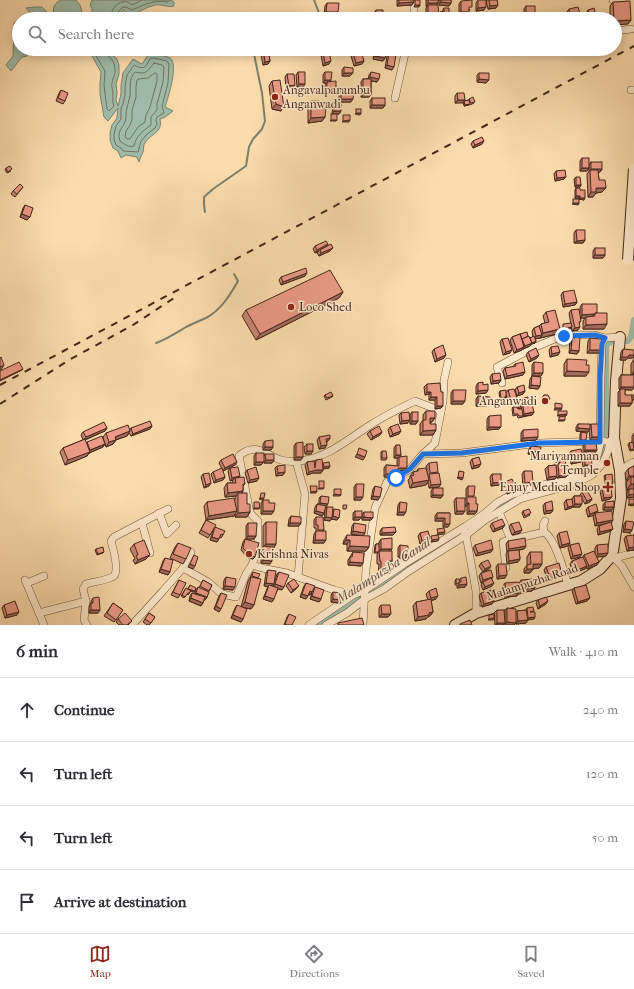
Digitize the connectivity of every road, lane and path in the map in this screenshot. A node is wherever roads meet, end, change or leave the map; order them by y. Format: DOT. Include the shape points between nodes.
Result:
graph roads {
  1 [pos="414,0"];
  2 [pos="613,0"];
  3 [pos="623,0"];
  4 [pos="414,12"];
  5 [pos="631,29"];
  6 [pos="622,30"];
  7 [pos="404,56"];
  8 [pos="395,98"];
  9 [pos="634,169"];
  10 [pos="628,260"];
  11 [pos="605,338"];
  12 [pos="619,341"];
  13 [pos="448,362"];
  14 [pos="502,382"];
  15 [pos="441,411"];
  16 [pos="612,439"];
  17 [pos="600,442"];
  18 [pos="423,454"];
  19 [pos="296,461"];
  20 [pos="634,463"];
  21 [pos="620,471"];
  22 [pos="168,509"];
  23 [pos="499,512"];
  24 [pos="159,514"];
  25 [pos="545,521"];
  26 [pos="142,522"];
  27 [pos="176,525"];
  28 [pos="462,528"];
  29 [pos="544,532"];
  30 [pos="466,535"];
  31 [pos="511,540"];
  32 [pos="191,552"];
  33 [pos="150,553"];
  34 [pos="634,553"];
  35 [pos="613,557"];
  36 [pos="252,565"];
  37 [pos="183,568"];
  38 [pos="506,568"];
  39 [pos="44,576"];
  40 [pos="298,577"];
  41 [pos="568,585"];
  42 [pos="634,587"];
  43 [pos="365,590"];
  44 [pos="353,595"];
  45 [pos="365,599"];
  46 [pos="86,601"];
  47 [pos="39,613"];
  48 [pos="476,613"];
  49 [pos="44,625"];
  50 [pos="87,625"];
  51 [pos="132,625"];
  52 [pos="309,625"];
  53 [pos="326,625"];
  54 [pos="363,625"];
  55 [pos="455,625"];
  1 -- 4 [label="street"];
  2 -- 3 [label="street"];
  5 -- 6 [label="street"];
  7 -- 8 [label="street"];
  9 -- 10 [label="main road, bridge"];
  11 -- 12 [label="street"];
  11 -- 14 [label="street" via="595,335 564,336 539,346 497,367"];
  11 -- 17 [label="street" via="602,344 600,378"];
  12 -- 16 [label="main road, Malampuzha Road"];
  13 -- 15 [label="street"];
  15 -- 18 [label="street" via="435,442"];
  15 -- 19 [label="street" via="415,401 383,417 324,454"];
  16 -- 17 [label="street"];
  16 -- 21 [label="main road, Malampuzha Road"];
  16 -- 23 [label="street" via="603,463 592,475 574,484 520,499"];
  17 -- 18 [label="street" via="539,443 462,453"];
  17 -- 28 [label="street" via="596,461 588,472 511,495"];
  18 -- 43 [label="street" via="410,469 387,482 375,508"];
  19 -- 36 [label="street" via="279,460 254,449 239,456 250,513 258,521 258,547"];
  19 -- 40 [label="street" via="305,494"];
  20 -- 21 [label="street"];
  21 -- 35 [label="main road, Malampuzha Road" via="621,498"];
  22 -- 24 [label="street"];
  23 -- 30 [label="street"];
  23 -- 31 [label="street"];
  24 -- 26 [label="street"];
  24 -- 27 [label="street" via="167,534"];
  25 -- 29 [label="street"];
  26 -- 33 [label="street"];
  26 -- 46 [label="street" via="111,541 117,570 114,576 86,584 83,589"];
  28 -- 30 [label="street"];
  28 -- 43 [label="street"];
  29 -- 31 [label="street"];
  29 -- 41 [label="street" via="549,535 560,558"];
  30 -- 45 [label="street"];
  30 -- 48 [label="street" via="476,591"];
  31 -- 38 [label="street" via="503,542"];
  32 -- 37 [label="street"];
  34 -- 35 [label="street"];
  35 -- 41 [label="main road, Malampuzha Road" via="581,581"];
  35 -- 42 [label="street" via="622,566"];
  36 -- 37 [label="street" via="236,597 222,594 208,582"];
  36 -- 40 [label="street"];
  37 -- 51 [label="street"];
  39 -- 47 [label="street" via="26,582"];
  40 -- 44 [label="street"];
  41 -- 48 [label="main road, Malampuzha Road"];
  43 -- 44 [label="street"];
  43 -- 45 [label="street"];
  44 -- 52 [label="street"];
  45 -- 53 [label="street"];
  45 -- 54 [label="street"];
  46 -- 47 [label="street"];
  46 -- 50 [label="street" via="84,620"];
  47 -- 49 [label="street"];
  48 -- 55 [label="main road, Malampuzha Road"];
}
